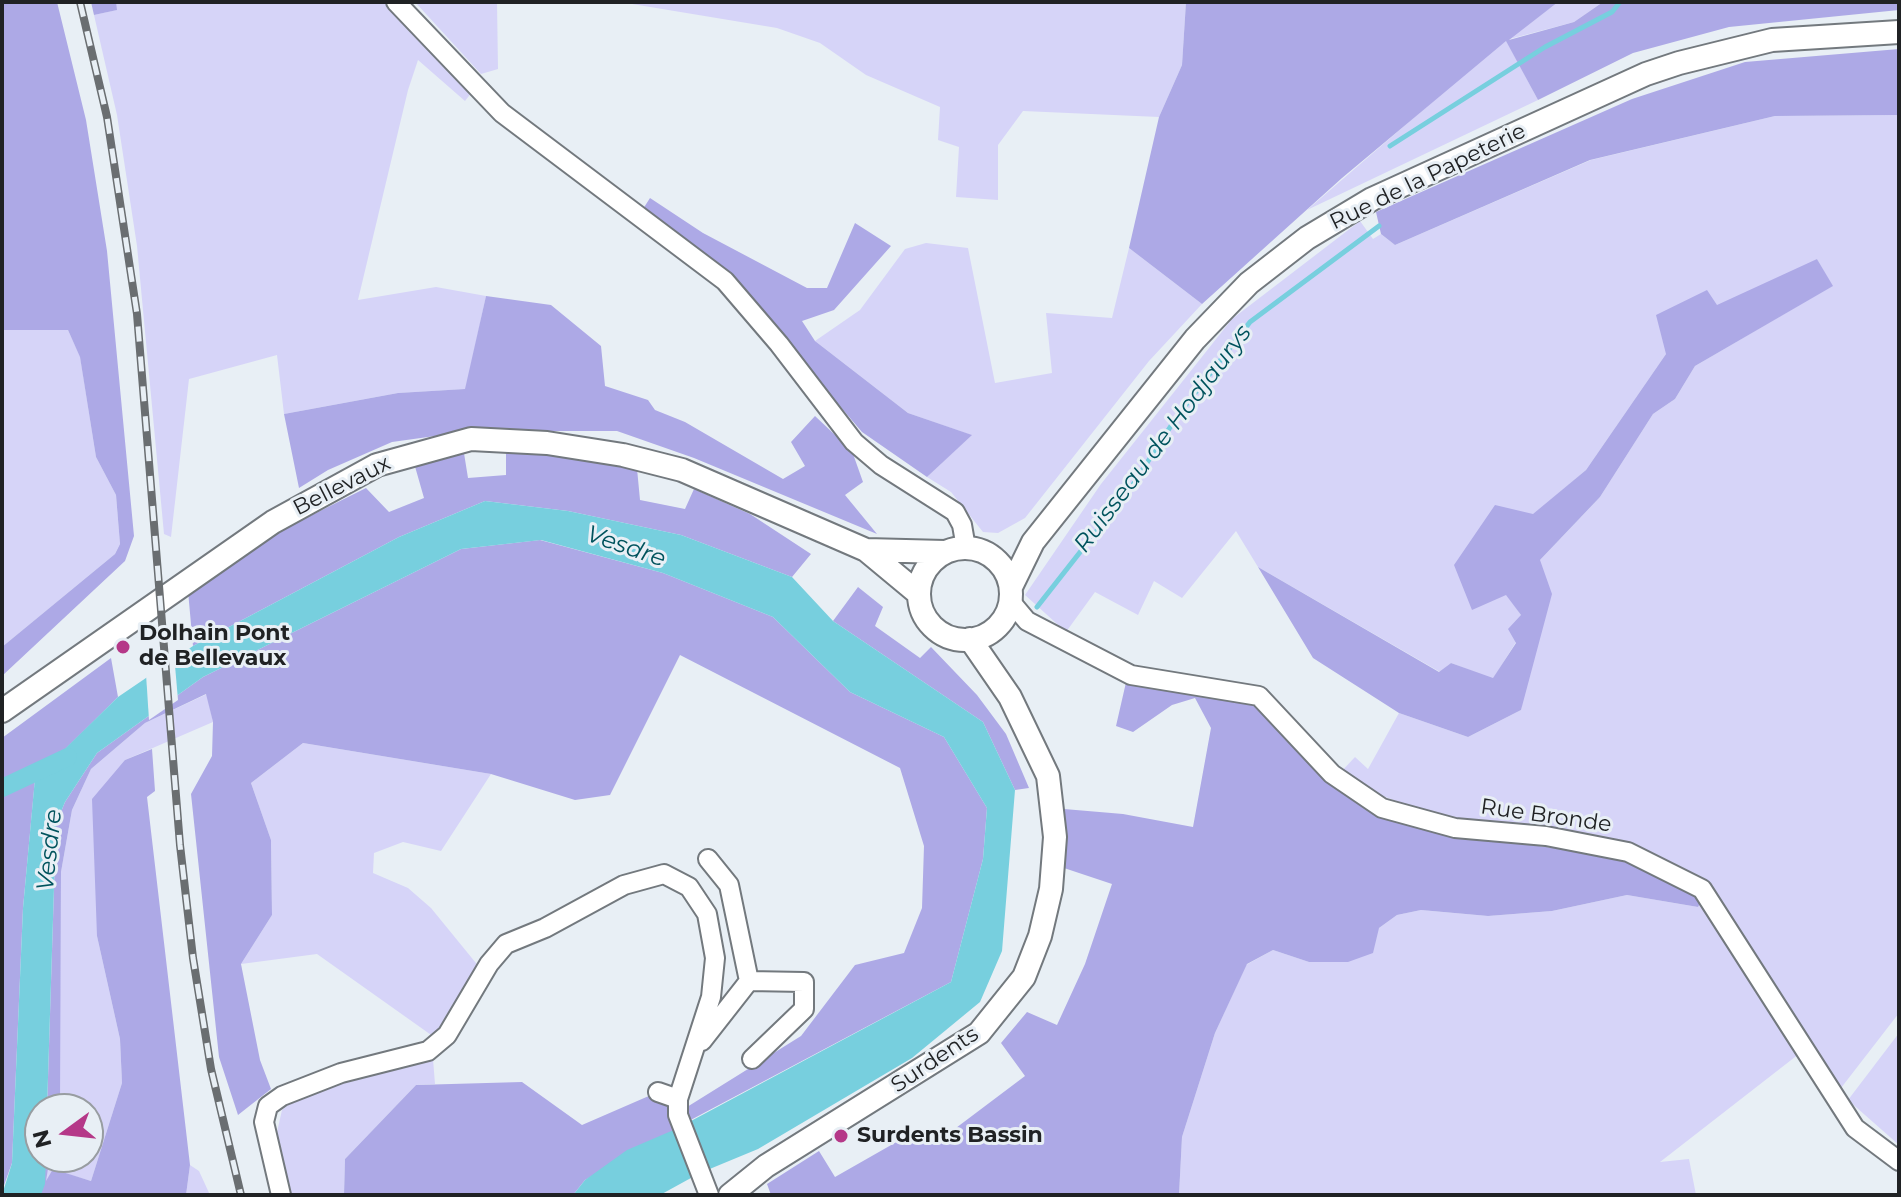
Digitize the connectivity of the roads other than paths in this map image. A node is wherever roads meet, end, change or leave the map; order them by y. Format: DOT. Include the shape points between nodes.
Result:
graph roads {
  1 [pos="396,2"];
  2 [pos="1899,32"];
  3 [pos="1033,542"];
  4 [pos="866,550"];
  5 [pos="966,551"];
  6 [pos="919,594"];
  7 [pos="1011,594"];
  8 [pos="970,639"];
  9 [pos="2,711"];
  10 [pos="708,859"];
  11 [pos="729,885"];
  12 [pos="700,903"];
  13 [pos="749,981"];
  14 [pos="696,1050"];
  15 [pos="752,1059"];
  16 [pos="658,1092"];
  17 [pos="678,1099"];
  18 [pos="1899,1161"];
  19 [pos="281,1195"];
  20 [pos="709,1195"];
  21 [pos="730,1195"];
  1 -- 5 [label="street" via="502,113 725,281 854,442 955,512"];
  2 -- 3 [label="main road, Rue de la Papeterie" via="1772,40 1668,67 1372,199 1278,259 1226,304"];
  3 -- 5 [label="main road"];
  3 -- 7 [label="main road, Rue de la Papeterie"];
  4 -- 5 [label="main road, Bellevaux"];
  4 -- 6 [label="main road, Bellevaux"];
  4 -- 9 [label="main road, Bellevaux" via="682,470 547,443 471,439 377,465 273,522"];
  5 -- 6 [label="main road" via="926,569"];
  5 -- 7 [label="main road" via="1001,565"];
  6 -- 8 [label="main road" via="935,628"];
  7 -- 8 [label="main road" via="997,627"];
  7 -- 18 [label="street, Rue Bronde" via="1027,621 1131,675 1259,696 1332,774 1382,808 1455,828 1546,836 1628,852 1702,889 1855,1128"];
  8 -- 21 [label="main road, Surdents" via="1010,697 1048,776 1055,837 1051,889 1024,977 979,1033 766,1166"];
  10 -- 11 [label="street"];
  11 -- 12 [label="street"];
  11 -- 13 [label="street"];
  12 -- 14 [label="street" via="715,958"];
  12 -- 19 [label="street" via="689,887 664,874 624,885 506,944 447,1035 428,1051 341,1073 282,1096 268,1106 264,1122"];
  13 -- 14 [label="street"];
  13 -- 15 [label="street" via="804,982 804,1009"];
  14 -- 17 [label="street"];
  16 -- 17 [label="street"];
  17 -- 20 [label="street" via="681,1125"];
}
